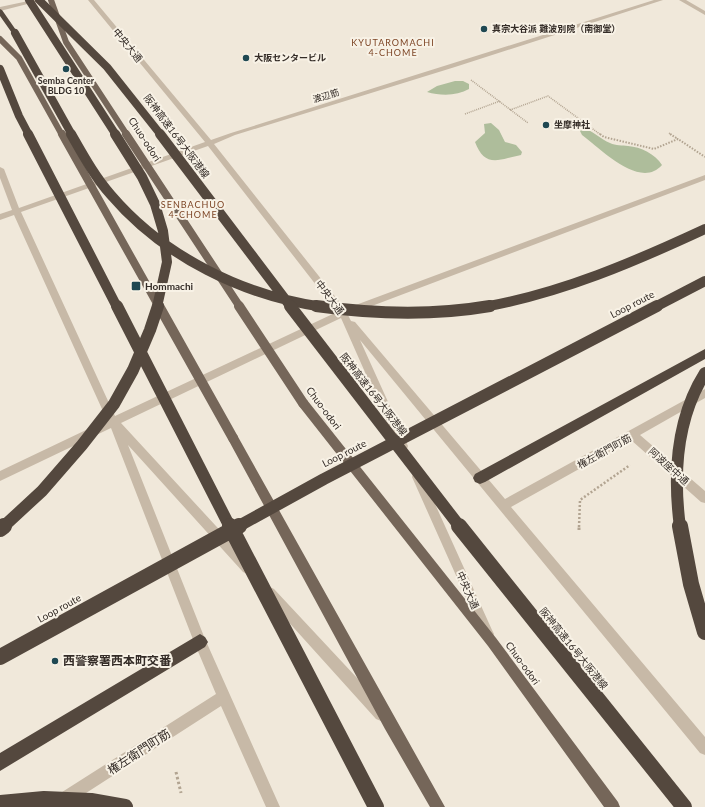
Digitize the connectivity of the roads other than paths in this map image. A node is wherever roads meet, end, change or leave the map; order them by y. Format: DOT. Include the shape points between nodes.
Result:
graph roads {
  1 [pos="28,0"];
  2 [pos="40,0"];
  3 [pos="51,0"];
  4 [pos="91,0"];
  5 [pos="660,0"];
  6 [pos="682,0"];
  7 [pos="0,10"];
  8 [pos="705,13"];
  9 [pos="0,39"];
  10 [pos="0,69"];
  11 [pos="209,144"];
  12 [pos="0,169"];
  13 [pos="705,177"];
  14 [pos="17,212"];
  15 [pos="0,217"];
  16 [pos="705,229"];
  17 [pos="705,281"];
  18 [pos="343,313"];
  19 [pos="705,354"];
  20 [pos="705,373"];
  21 [pos="705,393"];
  22 [pos="113,422"];
  23 [pos="634,434"];
  24 [pos="0,476"];
  25 [pos="480,478"];
  26 [pos="705,498"];
  27 [pos="503,506"];
  28 [pos="0,529"];
  29 [pos="705,632"];
  30 [pos="200,642"];
  31 [pos="492,642"];
  32 [pos="0,657"];
  33 [pos="225,696"];
  34 [pos="390,724"];
  35 [pos="705,748"];
  36 [pos="0,763"];
  37 [pos="0,803"];
  38 [pos="53,807"];
  39 [pos="125,807"];
  40 [pos="273,807"];
  41 [pos="376,807"];
  42 [pos="438,807"];
  43 [pos="613,807"];
  44 [pos="684,807"];
  1 -- 28 [label="highway, bridge" via="142,177 159,217 167,262 161,295 150,330 134,370 114,404 42,491"];
  2 -- 7 [label="street"];
  2 -- 44 [label="highway, 阪神高速16号大阪港線, bridge" via="106,67 140,107 435,495"];
  3 -- 31 [label="main road, Chuo-odori, bridge" via="66,42 303,403"];
  4 -- 11 [label="street, 中央大通"];
  5 -- 11 [label="street, 渡辺筋" via="233,134"];
  6 -- 8 [label="street"];
  7 -- 16 [label="highway, bridge" via="78,146 117,202 143,228 174,251 234,283 277,298 318,307 364,312 418,314 480,308 533,297 592,278"];
  9 -- 34 [label="main road, bridge" via="19,58 233,438"];
  10 -- 41 [label="highway, bridge" via="19,116"];
  11 -- 14 [label="street, 渡辺筋"];
  11 -- 18 [label="street, 中央大通"];
  12 -- 14 [label="street"];
  13 -- 18 [label="street"];
  14 -- 15 [label="street, 渡辺筋"];
  14 -- 22 [label="street"];
  17 -- 32 [label="highway, Loop route, bridge" via="324,478"];
  18 -- 22 [label="street"];
  18 -- 25 [label="street"];
  18 -- 31 [label="street, 中央大通"];
  19 -- 25 [label="highway"];
  20 -- 29 [label="highway, bridge" via="685,415 678,450 676,495 682,546"];
  21 -- 23 [label="street, 権左衛門町筋"];
  22 -- 24 [label="street"];
  22 -- 30 [label="street"];
  22 -- 34 [label="street"];
  23 -- 26 [label="street, 阿波座中通"];
  23 -- 27 [label="street, 権左衛門町筋"];
  25 -- 27 [label="street"];
  27 -- 35 [label="street"];
  30 -- 33 [label="street"];
  30 -- 36 [label="highway"];
  31 -- 43 [label="main road, Chuo-odori"];
  33 -- 38 [label="street, 権左衛門町筋"];
  33 -- 40 [label="street"];
  34 -- 42 [label="main road"];
  37 -- 39 [label="highway, bridge" via="44,799 90,801"];
}
